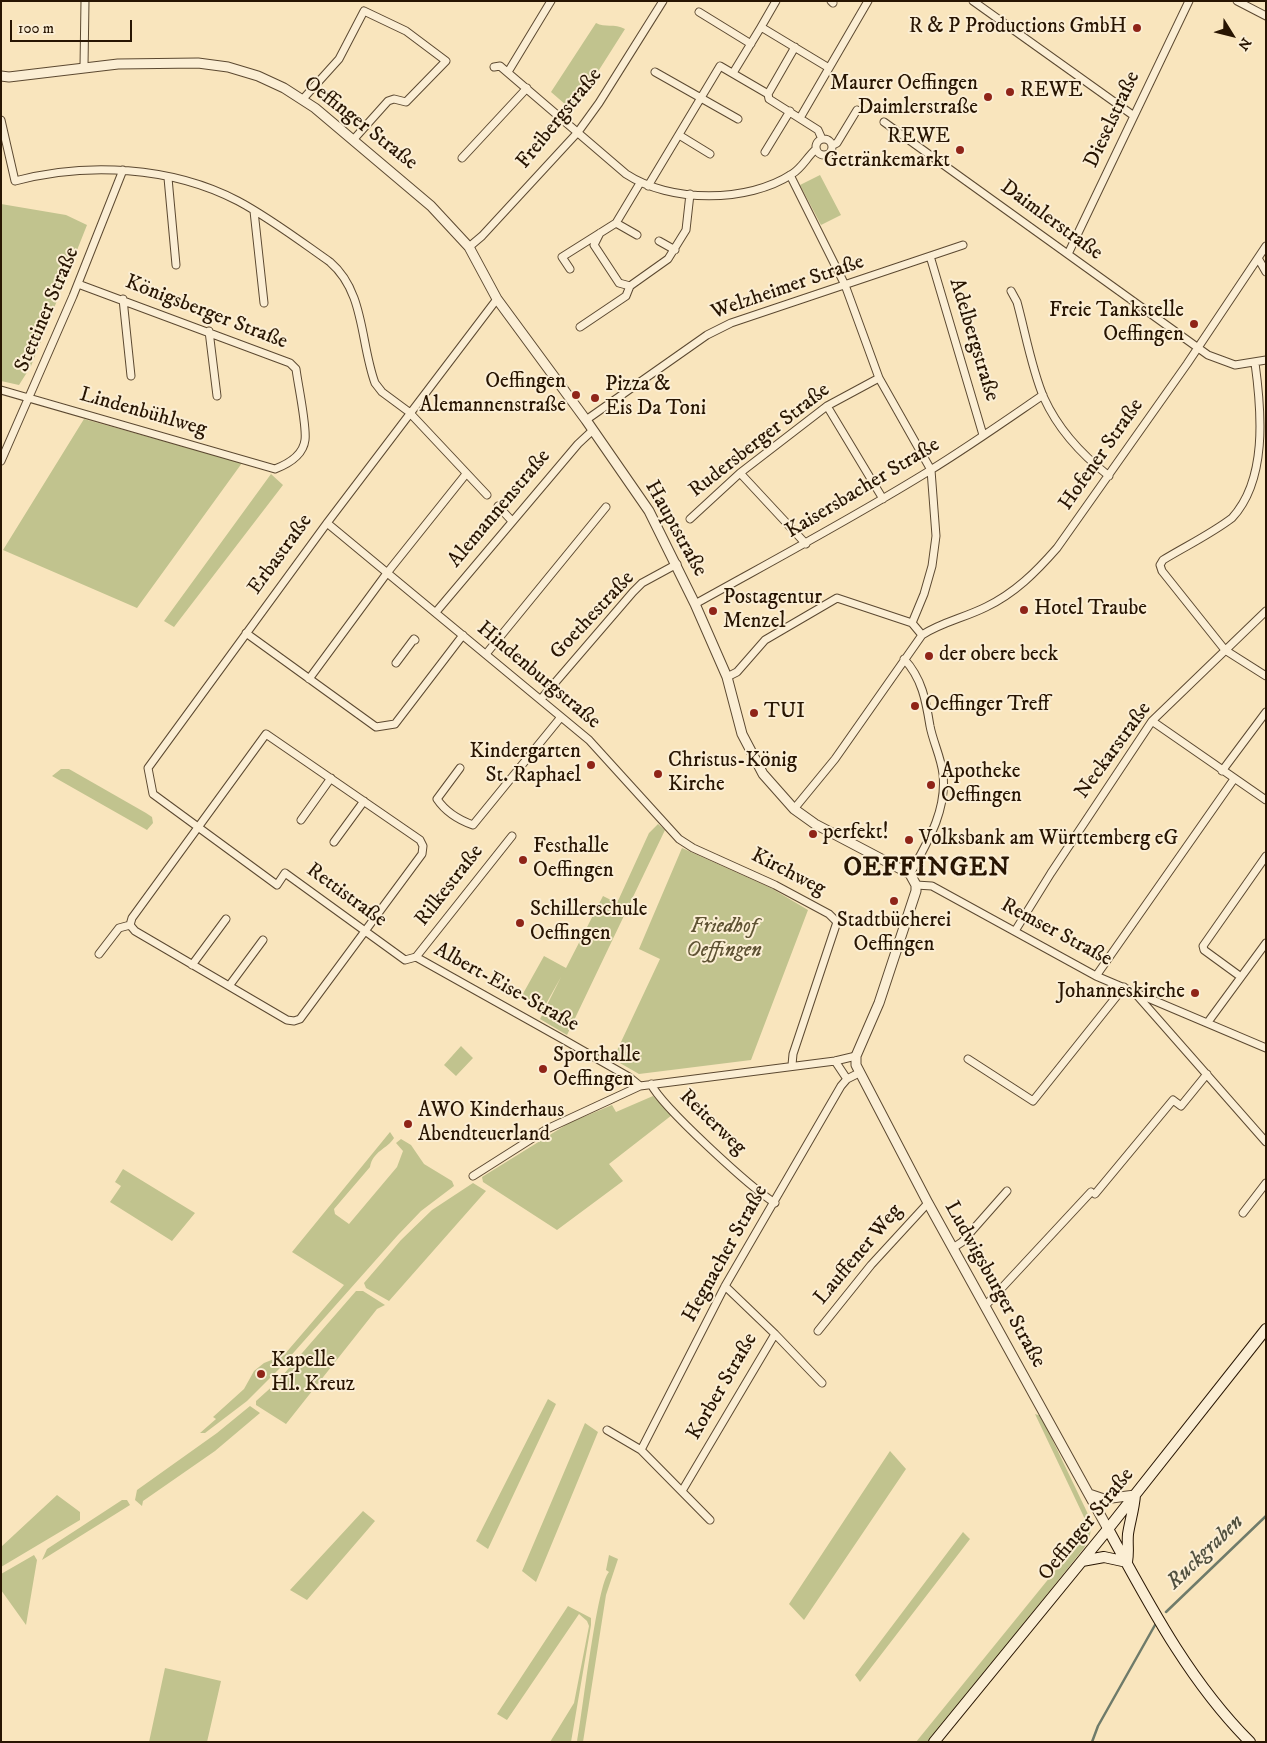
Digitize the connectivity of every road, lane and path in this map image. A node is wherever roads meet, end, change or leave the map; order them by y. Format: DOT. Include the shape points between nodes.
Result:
graph roads {
  1 [pos="85,1"];
  2 [pos="551,1"];
  3 [pos="663,1"];
  4 [pos="776,1"];
  5 [pos="868,1"];
  6 [pos="973,1"];
  7 [pos="1189,1"];
  8 [pos="1237,1"];
  9 [pos="699,12"];
  10 [pos="1266,16"];
  11 [pos="761,27"];
  12 [pos="751,44"];
  13 [pos="795,47"];
  14 [pos="84,66"];
  15 [pos="494,67"];
  16 [pos="829,68"];
  17 [pos="508,72"];
  18 [pos="655,72"];
  19 [pos="733,73"];
  20 [pos="1,76"];
  21 [pos="527,88"];
  22 [pos="768,94"];
  23 [pos="699,99"];
  24 [pos="302,100"];
  25 [pos="857,110"];
  26 [pos="790,111"];
  27 [pos="1134,116"];
  28 [pos="800,118"];
  29 [pos="1,120"];
  30 [pos="738,120"];
  31 [pos="884,122"];
  32 [pos="578,132"];
  33 [pos="679,135"];
  34 [pos="354,139"];
  35 [pos="822,139"];
  36 [pos="833,145"];
  37 [pos="816,149"];
  38 [pos="765,152"];
  39 [pos="710,154"];
  40 [pos="462,158"];
  41 [pos="123,170"];
  42 [pos="790,176"];
  43 [pos="168,178"];
  44 [pos="640,183"];
  45 [pos="648,186"];
  46 [pos="690,194"];
  47 [pos="254,211"];
  48 [pos="616,223"];
  49 [pos="600,232"];
  50 [pos="637,235"];
  51 [pos="659,240"];
  52 [pos="963,245"];
  53 [pos="1266,246"];
  54 [pos="469,247"];
  55 [pos="675,250"];
  56 [pos="1068,254"];
  57 [pos="930,256"];
  58 [pos="1258,258"];
  59 [pos="176,265"];
  60 [pos="570,269"];
  61 [pos="1266,272"];
  62 [pos="844,283"];
  63 [pos="78,284"];
  64 [pos="630,286"];
  65 [pos="1011,291"];
  66 [pos="123,299"];
  67 [pos="496,299"];
  68 [pos="264,303"];
  69 [pos="580,327"];
  70 [pos="209,331"];
  71 [pos="1198,348"];
  72 [pos="1266,360"];
  73 [pos="1255,363"];
  74 [pos="131,376"];
  75 [pos="879,378"];
  76 [pos="1,390"];
  77 [pos="217,396"];
  78 [pos="1042,396"];
  79 [pos="30,398"];
  80 [pos="827,406"];
  81 [pos="409,412"];
  82 [pos="586,420"];
  83 [pos="593,430"];
  84 [pos="983,435"];
  85 [pos="1,461"];
  86 [pos="276,469"];
  87 [pos="931,470"];
  88 [pos="740,473"];
  89 [pos="466,474"];
  90 [pos="1109,476"];
  91 [pos="487,495"];
  92 [pos="883,499"];
  93 [pos="498,506"];
  94 [pos="606,507"];
  95 [pos="690,519"];
  96 [pos="512,521"];
  97 [pos="326,523"];
  98 [pos="806,544"];
  99 [pos="677,564"];
  100 [pos="386,573"];
  101 [pos="695,604"];
  102 [pos="1266,611"];
  103 [pos="436,612"];
  104 [pos="912,623"];
  105 [pos="246,633"];
  106 [pos="463,635"];
  107 [pos="922,635"];
  108 [pos="415,640"];
  109 [pos="1225,650"];
  110 [pos="486,654"];
  111 [pos="904,659"];
  112 [pos="396,663"];
  113 [pos="1266,676"];
  114 [pos="727,678"];
  115 [pos="309,679"];
  116 [pos="541,700"];
  117 [pos="1266,712"];
  118 [pos="561,717"];
  119 [pos="1152,722"];
  120 [pos="460,768"];
  121 [pos="1222,771"];
  122 [pos="331,778"];
  123 [pos="1234,780"];
  124 [pos="1266,800"];
  125 [pos="364,801"];
  126 [pos="794,809"];
  127 [pos="301,820"];
  128 [pos="198,828"];
  129 [pos="512,836"];
  130 [pos="334,842"];
  131 [pos="1266,856"];
  132 [pos="720,860"];
  133 [pos="910,874"];
  134 [pos="916,885"];
  135 [pos="226,919"];
  136 [pos="130,925"];
  137 [pos="364,930"];
  138 [pos="1015,931"];
  139 [pos="263,940"];
  140 [pos="1266,943"];
  141 [pos="99,954"];
  142 [pos="416,957"];
  143 [pos="405,960"];
  144 [pos="192,965"];
  145 [pos="1096,976"];
  146 [pos="1241,977"];
  147 [pos="229,986"];
  148 [pos="1124,987"];
  149 [pos="1134,991"];
  150 [pos="1208,1022"];
  151 [pos="1266,1048"];
  152 [pos="856,1056"];
  153 [pos="968,1059"];
  154 [pos="835,1061"];
  155 [pos="792,1066"];
  156 [pos="859,1073"];
  157 [pos="1207,1074"];
  158 [pos="847,1079"];
  159 [pos="651,1084"];
  160 [pos="640,1086"];
  161 [pos="1266,1142"];
  162 [pos="473,1176"];
  163 [pos="1266,1183"];
  164 [pos="1007,1191"];
  165 [pos="928,1202"];
  166 [pos="775,1203"];
  167 [pos="1243,1213"];
  168 [pos="953,1248"];
  169 [pos="725,1286"];
  170 [pos="985,1306"];
  171 [pos="1266,1329"];
  172 [pos="818,1331"];
  173 [pos="775,1334"];
  174 [pos="822,1383"];
  175 [pos="607,1430"];
  176 [pos="640,1450"];
  177 [pos="682,1491"];
  178 [pos="1089,1494"];
  179 [pos="1135,1495"];
  180 [pos="710,1520"];
  181 [pos="1108,1529"];
  182 [pos="1082,1561"];
  183 [pos="1126,1562"];
  184 [pos="934,1742"];
  185 [pos="1250,1742"];
  1 -- 14 [label="street"];
  2 -- 17 [label="street"];
  3 -- 32 [label="street, Freibergstraße"];
  4 -- 11 [label="street"];
  5 -- 16 [label="street"];
  6 -- 27 [label="street"];
  7 -- 27 [label="street, Dieselstraße"];
  8 -- 10 [label="street"];
  9 -- 12 [label="street"];
  11 -- 12 [label="street"];
  11 -- 13 [label="street"];
  12 -- 19 [label="street"];
  13 -- 16 [label="street"];
  13 -- 22 [label="street"];
  14 -- 20 [label="street, Oeffinger Straße"];
  14 -- 24 [label="street, Oeffinger Straße" via="198,62 228,66 258,76"];
  15 -- 17 [label="street" via="500,66"];
  16 -- 28 [label="street"];
  17 -- 21 [label="street"];
  18 -- 23 [label="street"];
  19 -- 22 [label="street"];
  19 -- 23 [label="street" via="720,66"];
  21 -- 32 [label="street"];
  21 -- 40 [label="street"];
  22 -- 26 [label="street" via="769,99"];
  23 -- 30 [label="street"];
  23 -- 33 [label="street"];
  24 -- 34 [label="street, Oeffinger Straße"];
  24 -- 34 [label="street" via="339,59 364,10 406,31 446,60 406,102 394,99 383,106"];
  25 -- 36 [label="street"];
  26 -- 28 [label="street"];
  26 -- 38 [label="street"];
  27 -- 56 [label="street, Dieselstraße"];
  28 -- 35 [label="street" via="818,130"];
  29 -- 41 [label="street" via="15,181 68,170"];
  31 -- 56 [label="street, Daimlerstraße"];
  32 -- 44 [label="street"];
  32 -- 54 [label="street, Freibergstraße"];
  33 -- 39 [label="street"];
  33 -- 45 [label="street"];
  34 -- 54 [label="street, Oeffinger Straße" via="431,206"];
  35 -- 36 [label="street"];
  35 -- 37 [label="street"];
  36 -- 37 [label="street" via="827,155"];
  37 -- 42 [label="street"];
  41 -- 43 [label="street"];
  41 -- 63 [label="street, Stettiner Straße"];
  42 -- 46 [label="street" via="754,192"];
  42 -- 62 [label="street"];
  43 -- 47 [label="street" via="213,190"];
  43 -- 59 [label="street"];
  44 -- 45 [label="street"];
  44 -- 48 [label="street"];
  45 -- 46 [label="street"];
  46 -- 55 [label="street" via="686,230"];
  47 -- 68 [label="street"];
  47 -- 81 [label="street" via="341,271 353,292 375,383"];
  48 -- 49 [label="street"];
  48 -- 50 [label="street"];
  49 -- 60 [label="street" via="562,257"];
  49 -- 64 [label="street" via="594,245 619,283"];
  51 -- 55 [label="street"];
  52 -- 57 [label="street, Welzheimer Straße"];
  53 -- 58 [label="street, Hofener Straße"];
  54 -- 67 [label="street, Oeffinger Straße"];
  55 -- 64 [label="street" via="668,259"];
  56 -- 71 [label="street, Daimlerstraße"];
  57 -- 62 [label="street, Welzheimer Straße"];
  57 -- 84 [label="street, Adelbergstraße"];
  58 -- 61 [label="street"];
  58 -- 71 [label="street, Hofener Straße"];
  62 -- 75 [label="street"];
  62 -- 82 [label="street, Welzheimer Straße" via="707,334"];
  63 -- 66 [label="street, Königsberger Straße"];
  63 -- 79 [label="street, Stettiner Straße"];
  64 -- 69 [label="street" via="626,296"];
  65 -- 78 [label="street" via="1018,302"];
  66 -- 70 [label="street, Königsberger Straße"];
  66 -- 74 [label="street"];
  67 -- 81 [label="street, Erbastraße"];
  67 -- 82 [label="street, Hauptstraße"];
  70 -- 77 [label="street"];
  70 -- 86 [label="street, Königsberger Straße" via="290,363 296,369 305,440 290,463"];
  71 -- 73 [label="street, Daimlerstraße" via="1222,362 1235,365"];
  71 -- 90 [label="street, Hofener Straße"];
  72 -- 73 [label="street, Daimlerstraße"];
  73 -- 109 [label="street" via="1263,435 1261,474 1253,492 1231,519 1163,560 1160,565"];
  75 -- 80 [label="street, Rudersberger Straße"];
  75 -- 87 [label="street"];
  76 -- 79 [label="street, Lindenbühlweg"];
  78 -- 84 [label="street, Kaisersbacher Straße"];
  78 -- 90 [label="street" via="1070,440"];
  79 -- 85 [label="street, Stettiner Straße"];
  79 -- 86 [label="street, Lindenbühlweg"];
  80 -- 88 [label="street, Rudersberger Straße"];
  80 -- 92 [label="street"];
  81 -- 89 [label="street"];
  81 -- 97 [label="street, Erbastraße"];
  82 -- 83 [label="street, Hauptstraße"];
  83 -- 96 [label="street, Alemannenstraße"];
  83 -- 99 [label="street, Hauptstraße" via="649,511"];
  84 -- 87 [label="street, Kaisersbacher Straße"];
  87 -- 92 [label="street, Kaisersbacher Straße"];
  87 -- 104 [label="street" via="936,536 925,590"];
  88 -- 95 [label="street, Rudersberger Straße"];
  88 -- 98 [label="street"];
  89 -- 91 [label="street"];
  89 -- 100 [label="street"];
  90 -- 107 [label="street, Hofener Straße" via="1057,548 1027,581 985,608 935,626"];
  92 -- 98 [label="street, Kaisersbacher Straße"];
  93 -- 96 [label="street"];
  94 -- 110 [label="street"];
  96 -- 103 [label="street, Alemannenstraße"];
  97 -- 100 [label="street, Hindenburgstraße"];
  97 -- 105 [label="street, Erbastraße"];
  98 -- 101 [label="street, Kaisersbacher Straße"];
  99 -- 101 [label="street, Hauptstraße"];
  99 -- 116 [label="street, Goethestraße" via="632,592"];
  100 -- 103 [label="street, Hindenburgstraße"];
  100 -- 115 [label="street"];
  101 -- 114 [label="street, Hauptstraße"];
  102 -- 109 [label="street, Neckarstraße"];
  103 -- 106 [label="street, Hindenburgstraße"];
  104 -- 107 [label="street"];
  104 -- 114 [label="street" via="837,598 765,640 737,672"];
  105 -- 115 [label="street"];
  105 -- 128 [label="street, Erbastraße" via="148,768 153,794"];
  106 -- 110 [label="street, Hindenburgstraße"];
  106 -- 115 [label="street" via="395,724 376,727"];
  107 -- 111 [label="street"];
  108 -- 112 [label="street"];
  109 -- 113 [label="street"];
  109 -- 119 [label="street, Neckarstraße"];
  110 -- 116 [label="street, Hindenburgstraße"];
  111 -- 126 [label="street" via="830,766"];
  111 -- 133 [label="street" via="913,668 921,686 943,786 938,816"];
  114 -- 126 [label="street, Hauptstraße" via="742,734 753,759"];
  116 -- 118 [label="street, Hindenburgstraße"];
  117 -- 121 [label="street"];
  118 -- 120 [label="street" via="473,824 464,822 442,806 437,798"];
  118 -- 132 [label="street, Hindenburgstraße" via="589,740 679,839"];
  119 -- 121 [label="street"];
  119 -- 138 [label="street, Neckarstraße"];
  121 -- 123 [label="street"];
  122 -- 125 [label="street"];
  122 -- 127 [label="street"];
  122 -- 128 [label="street" via="266,734"];
  123 -- 124 [label="street"];
  123 -- 145 [label="street"];
  125 -- 130 [label="street"];
  125 -- 137 [label="street" via="420,840 423,846 422,854"];
  126 -- 133 [label="street, Hauptstraße" via="815,824"];
  128 -- 136 [label="street"];
  128 -- 137 [label="street, Rettistraße" via="277,885 286,874"];
  129 -- 142 [label="street, Rilkestraße"];
  131 -- 146 [label="street" via="1203,946"];
  132 -- 155 [label="street, Kirchweg" via="775,885 829,914 837,922 793,1054"];
  133 -- 134 [label="street"];
  134 -- 138 [label="street, Remser Straße" via="932,886"];
  134 -- 152 [label="street" via="879,1003"];
  135 -- 144 [label="street"];
  136 -- 141 [label="street" via="119,928"];
  136 -- 144 [label="street"];
  137 -- 143 [label="street, Rettistraße"];
  137 -- 147 [label="street" via="300,1019 287,1020"];
  138 -- 145 [label="street, Remser Straße"];
  139 -- 147 [label="street"];
  140 -- 146 [label="street"];
  142 -- 143 [label="street, Albert-Eise-Straße"];
  142 -- 160 [label="street, Albert-Eise-Straße"];
  144 -- 147 [label="street"];
  145 -- 148 [label="street, Remser Straße"];
  146 -- 150 [label="street"];
  148 -- 149 [label="street, Remser Straße"];
  148 -- 153 [label="street" via="1033,1101"];
  149 -- 150 [label="street"];
  149 -- 157 [label="street, Remser Straße"];
  150 -- 151 [label="street"];
  152 -- 154 [label="street"];
  152 -- 156 [label="street, Ludwigsburger Straße"];
  154 -- 155 [label="street"];
  154 -- 158 [label="street"];
  155 -- 159 [label="street"];
  156 -- 158 [label="street"];
  156 -- 165 [label="street, Ludwigsburger Straße"];
  157 -- 161 [label="street, Remser Straße"];
  157 -- 170 [label="street" via="1180,1106 1173,1100 1093,1193"];
  158 -- 166 [label="street, Hegnacher Straße"];
  159 -- 160 [label="street"];
  159 -- 166 [label="street, Reiterweg" via="684,1122"];
  160 -- 162 [label="street" via="547,1129"];
  163 -- 167 [label="street"];
  164 -- 168 [label="street"];
  165 -- 168 [label="street, Ludwigsburger Straße"];
  165 -- 172 [label="street, Lauffener Weg"];
  166 -- 169 [label="street, Hegnacher Straße"];
  168 -- 170 [label="street, Ludwigsburger Straße"];
  169 -- 173 [label="street, Korber Straße"];
  169 -- 176 [label="street, Hegnacher Straße"];
  170 -- 178 [label="street, Ludwigsburger Straße"];
  171 -- 179 [label="main road, Oeffinger Straße"];
  173 -- 174 [label="street"];
  173 -- 177 [label="street, Korber Straße"];
  175 -- 176 [label="street"];
  176 -- 177 [label="street"];
  177 -- 180 [label="street"];
  178 -- 179 [label="street" via="1113,1499"];
  178 -- 181 [label="street, Ludwigsburger Straße"];
  179 -- 181 [label="main road, Oeffinger Straße"];
  179 -- 183 [label="main road"];
  181 -- 182 [label="main road, Oeffinger Straße"];
  181 -- 183 [label="main road"];
  182 -- 183 [label="main road" via="1104,1557"];
  182 -- 184 [label="main road, Oeffinger Straße"];
  183 -- 185 [label="main road" via="1167,1635 1222,1714"];
}
